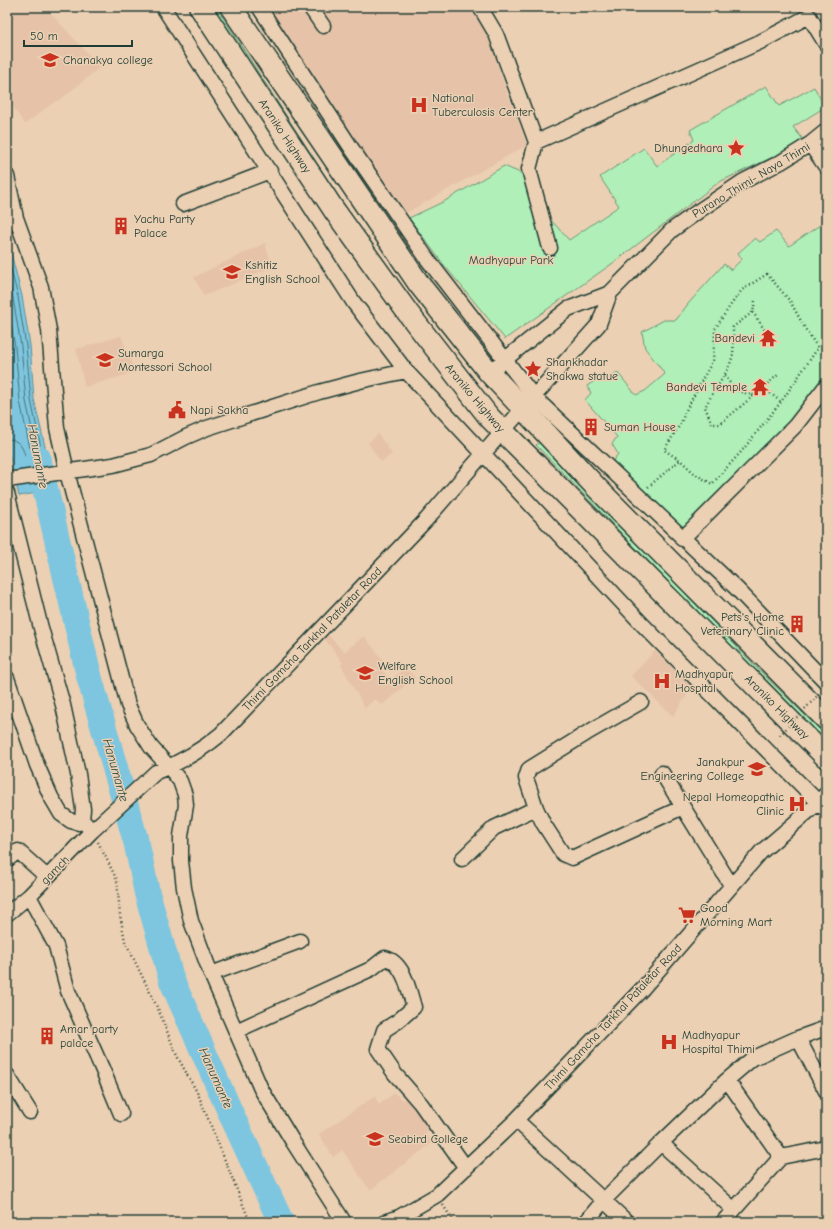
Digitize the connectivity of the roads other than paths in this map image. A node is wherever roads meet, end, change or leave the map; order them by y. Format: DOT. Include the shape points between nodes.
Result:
graph roads {
  1 [pos="163,7"];
  2 [pos="200,7"];
  3 [pos="231,7"];
  4 [pos="259,7"];
  5 [pos="310,7"];
  6 [pos="480,7"];
  7 [pos="323,26"];
  8 [pos="826,44"];
  9 [pos="826,131"];
  10 [pos="536,142"];
  11 [pos="810,144"];
  12 [pos="826,168"];
  13 [pos="270,171"];
  14 [pos="7,176"];
  15 [pos="183,204"];
  16 [pos="550,248"];
  17 [pos="610,293"];
  18 [pos="505,360"];
  19 [pos="406,371"];
  20 [pos="488,371"];
  21 [pos="826,386"];
  22 [pos="529,404"];
  23 [pos="503,431"];
  24 [pos="483,453"];
  25 [pos="61,473"];
  26 [pos="10,479"];
  27 [pos="7,493"];
  28 [pos="682,539"];
  29 [pos="7,678"];
  30 [pos="824,687"];
  31 [pos="641,702"];
  32 [pos="826,719"];
  33 [pos="826,757"];
  34 [pos="163,769"];
  35 [pos="662,773"];
  36 [pos="823,802"];
  37 [pos="683,807"];
  38 [pos="536,808"];
  39 [pos="82,820"];
  40 [pos="96,828"];
  41 [pos="462,859"];
  42 [pos="7,860"];
  43 [pos="48,877"];
  44 [pos="731,885"];
  45 [pos="29,896"];
  46 [pos="7,914"];
  47 [pos="300,941"];
  48 [pos="211,974"];
  49 [pos="826,1028"];
  50 [pos="236,1031"];
  51 [pos="798,1038"];
  52 [pos="7,1075"];
  53 [pos="727,1080"];
  54 [pos="826,1091"];
  55 [pos="30,1112"];
  56 [pos="121,1114"];
  57 [pos="516,1120"];
  58 [pos="661,1143"];
  59 [pos="826,1148"];
  60 [pos="780,1157"];
  61 [pos="466,1168"];
  62 [pos="604,1200"];
  63 [pos="733,1209"];
  64 [pos="344,1222"];
  65 [pos="385,1222"];
  66 [pos="586,1222"];
  67 [pos="627,1222"];
  68 [pos="723,1222"];
  1 -- 13 [label="street"];
  2 -- 23 [label="highway, Araniko Highway" via="338,217 408,313 489,417"];
  3 -- 20 [label="highway" via="419,284"];
  4 -- 18 [label="street" via="428,260"];
  5 -- 7 [label="street"];
  6 -- 10 [label="street" via="496,34"];
  8 -- 10 [label="street" via="809,16 760,42"];
  9 -- 11 [label="street, Purano Thimi- Naya Thimi"];
  10 -- 16 [label="street" via="529,169"];
  11 -- 12 [label="street"];
  11 -- 17 [label="street, Purano Thimi- Naya Thimi" via="742,182 672,230"];
  13 -- 15 [label="street"];
  13 -- 19 [label="street" via="354,303"];
  14 -- 25 [label="street" via="16,218 40,287 49,330"];
  17 -- 18 [label="street" via="568,310"];
  17 -- 22 [label="street, Purano Thimi- Naya Thimi" via="599,324"];
  18 -- 20 [label="street"];
  18 -- 22 [label="street"];
  19 -- 24 [label="street"];
  19 -- 25 [label="street" via="360,380 207,428 151,455 113,466"];
  20 -- 22 [label="highway"];
  21 -- 28 [label="street" via="795,426"];
  22 -- 23 [label="street, Purano Thimi- Naya Thimi"];
  22 -- 28 [label="street" via="638,496"];
  22 -- 32 [label="highway" via="596,487"];
  23 -- 24 [label="street, Thimi Gamcha Tarkhal Pataletar Road"];
  23 -- 33 [label="highway, Araniko Highway"];
  24 -- 34 [label="street, Thimi Gamcha Tarkhal Pataletar Road" via="426,520 221,734 210,743"];
  24 -- 36 [label="street" via="643,625"];
  25 -- 26 [label="street"];
  25 -- 34 [label="street" via="128,705"];
  27 -- 39 [label="street" via="63,705 78,774"];
  28 -- 30 [label="street" via="737,589"];
  29 -- 39 [label="street" via="37,765 51,797 61,814 71,821"];
  31 -- 38 [label="street" via="529,769 526,778"];
  34 -- 40 [label="street, Thimi Gamcha Tarkhal Pataletar Road"];
  34 -- 48 [label="street" via="180,781 185,795 181,836 184,888 191,921"];
  35 -- 37 [label="street"];
  36 -- 44 [label="street, Thimi Gamcha Tarkhal Pataletar Road" via="761,852"];
  37 -- 38 [label="street" via="572,858 563,854"];
  37 -- 44 [label="street"];
  38 -- 41 [label="street" via="494,828"];
  39 -- 40 [label="street"];
  40 -- 43 [label="street, gamch"];
  42 -- 43 [label="street" via="18,851"];
  43 -- 45 [label="street, gamch"];
  44 -- 57 [label="street, Thimi Gamcha Tarkhal Pataletar Road" via="643,988"];
  45 -- 46 [label="street, gamch"];
  45 -- 56 [label="street" via="56,946 68,991"];
  47 -- 48 [label="street"];
  48 -- 50 [label="street"];
  49 -- 51 [label="street"];
  50 -- 61 [label="street" via="371,968 385,958 394,961 406,979 414,1007 384,1030 378,1049"];
  50 -- 64 [label="street" via="261,1089"];
  51 -- 53 [label="street" via="753,1058"];
  51 -- 54 [label="street"];
  52 -- 55 [label="street"];
  53 -- 58 [label="street"];
  53 -- 60 [label="street"];
  57 -- 61 [label="street, Thimi Gamcha Tarkhal Pataletar Road"];
  57 -- 62 [label="street"];
  58 -- 62 [label="street"];
  58 -- 63 [label="street"];
  59 -- 60 [label="street"];
  60 -- 63 [label="street"];
  61 -- 65 [label="street, Thimi Gamcha Tarkhal Pataletar Road" via="432,1198"];
  62 -- 66 [label="street"];
  62 -- 67 [label="street"];
  63 -- 68 [label="street"];
}
